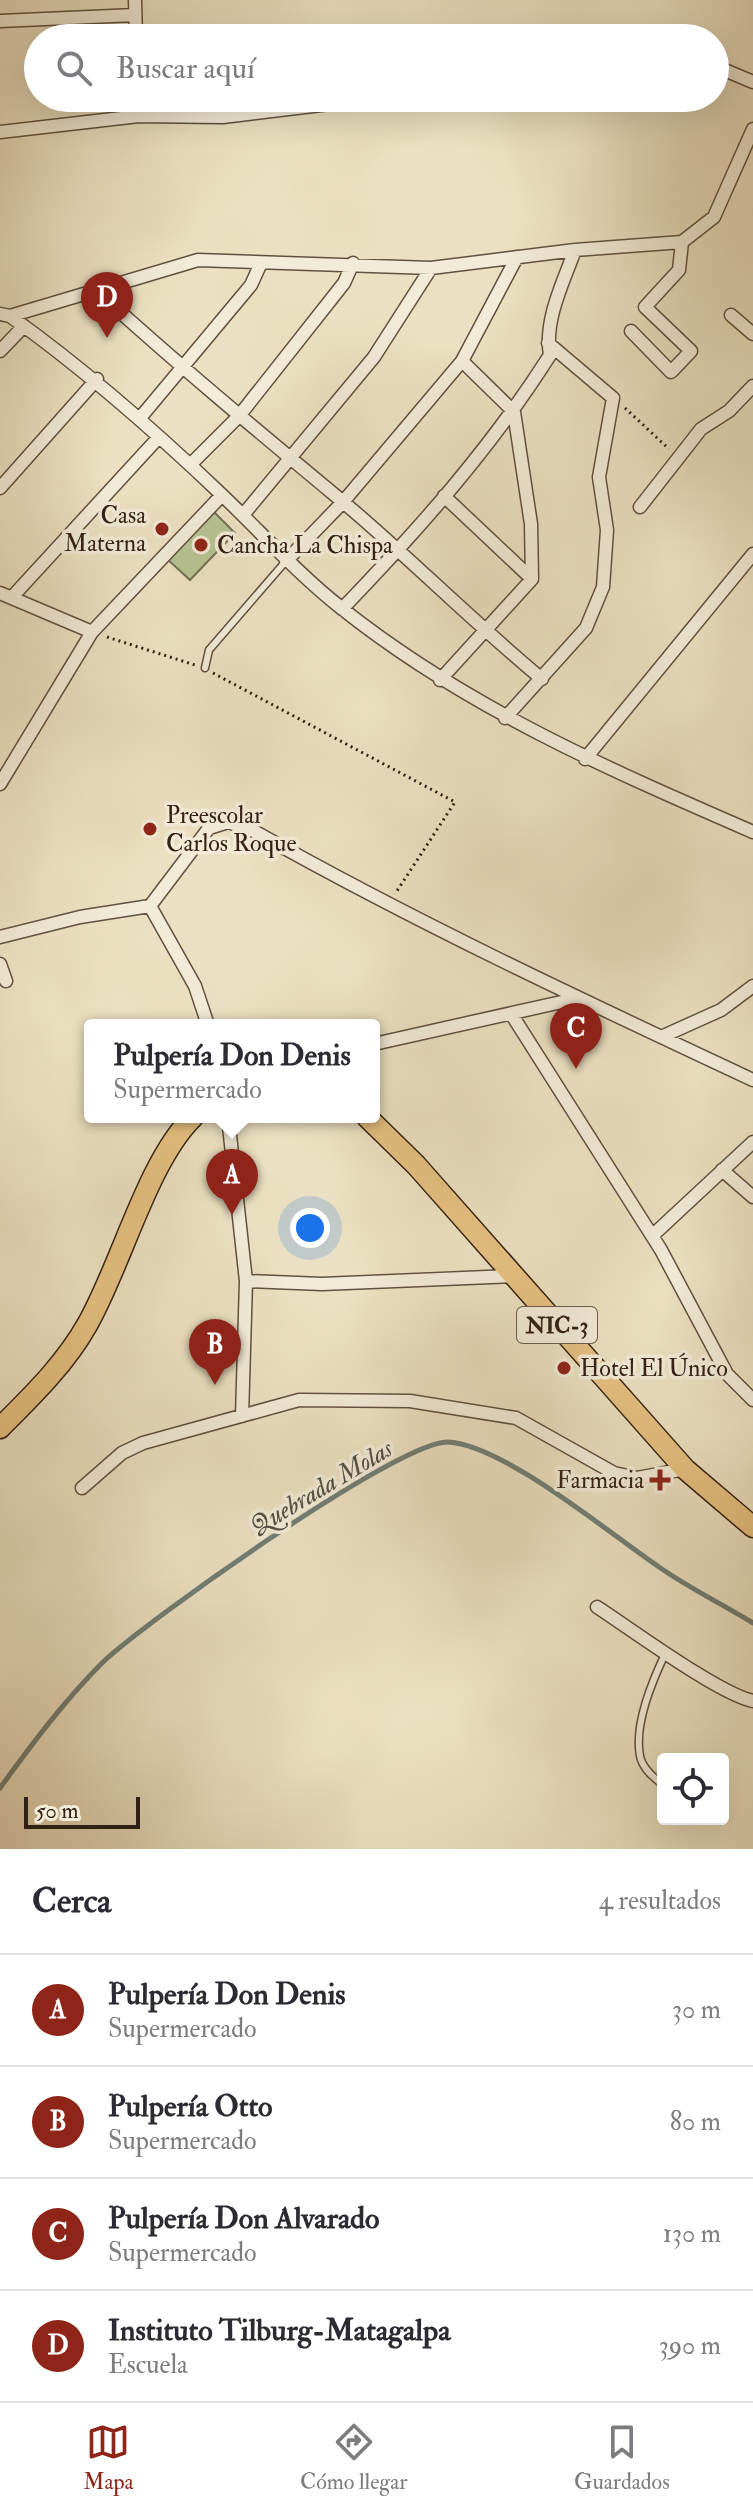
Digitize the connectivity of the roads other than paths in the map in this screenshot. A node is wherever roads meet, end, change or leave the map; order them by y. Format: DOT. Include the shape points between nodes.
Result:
graph roads {
  1 [pos="135,0"];
  2 [pos="135,15"];
  3 [pos="0,21"];
  4 [pos="135,24"];
  5 [pos="729,72"];
  6 [pos="753,82"];
  7 [pos="139,112"];
  8 [pos="264,112"];
  9 [pos="139,116"];
  10 [pos="753,129"];
  11 [pos="0,132"];
  12 [pos="682,242"];
  13 [pos="575,250"];
  14 [pos="517,257"];
  15 [pos="261,263"];
  16 [pos="353,263"];
  17 [pos="431,268"];
  18 [pos="97,291"];
  19 [pos="5,315"];
  20 [pos="731,315"];
  21 [pos="24,326"];
  22 [pos="631,331"];
  23 [pos="753,334"];
  24 [pos="548,343"];
  25 [pos="0,351"];
  26 [pos="462,361"];
  27 [pos="181,368"];
  28 [pos="97,379"];
  29 [pos="753,386"];
  30 [pos="514,412"];
  31 [pos="239,416"];
  32 [pos="140,418"];
  33 [pos="159,437"];
  34 [pos="289,460"];
  35 [pos="190,465"];
  36 [pos="0,488"];
  37 [pos="222,495"];
  38 [pos="444,496"];
  39 [pos="343,502"];
  40 [pos="640,507"];
  41 [pos="243,515"];
  42 [pos="396,552"];
  43 [pos="753,554"];
  44 [pos="286,561"];
  45 [pos="532,579"];
  46 [pos="6,594"];
  47 [pos="342,609"];
  48 [pos="483,631"];
  49 [pos="92,632"];
  50 [pos="205,668"];
  51 [pos="542,679"];
  52 [pos="440,680"];
  53 [pos="505,718"];
  54 [pos="585,759"];
  55 [pos="0,784"];
  56 [pos="753,832"];
  57 [pos="150,906"];
  58 [pos="0,937"];
  59 [pos="0,964"];
  60 [pos="6,981"];
  61 [pos="753,986"];
  62 [pos="575,999"];
  63 [pos="512,1015"];
  64 [pos="206,1019"];
  65 [pos="661,1037"];
  66 [pos="380,1043"];
  67 [pos="753,1080"];
  68 [pos="189,1123"];
  69 [pos="229,1123"];
  70 [pos="373,1123"];
  71 [pos="753,1142"];
  72 [pos="722,1170"];
  73 [pos="753,1197"];
  74 [pos="652,1236"];
  75 [pos="513,1276"];
  76 [pos="246,1281"];
  77 [pos="753,1400"];
  78 [pos="242,1416"];
  79 [pos="0,1428"];
  80 [pos="685,1469"];
  81 [pos="82,1488"];
  82 [pos="753,1527"];
  83 [pos="597,1607"];
  84 [pos="666,1652"];
  85 [pos="753,1701"];
  86 [pos="657,1780"];
  1 -- 2 [label="street"];
  2 -- 3 [label="street"];
  2 -- 4 [label="street"];
  5 -- 6 [label="street"];
  7 -- 9 [label="street"];
  8 -- 9 [label="street"];
  9 -- 11 [label="street"];
  10 -- 12 [label="street" via="714,217"];
  12 -- 13 [label="street"];
  12 -- 22 [label="street" via="679,270 645,307 691,351 671,372"];
  13 -- 14 [label="street"];
  13 -- 24 [label="street"];
  14 -- 17 [label="street"];
  14 -- 26 [label="street"];
  15 -- 16 [label="street"];
  15 -- 18 [label="street" via="198,260"];
  15 -- 27 [label="street" via="251,285"];
  16 -- 17 [label="street"];
  16 -- 31 [label="street" via="344,283"];
  17 -- 34 [label="street" via="374,357"];
  18 -- 19 [label="street"];
  18 -- 27 [label="street"];
  19 -- 21 [label="street"];
  20 -- 23 [label="street"];
  21 -- 25 [label="street"];
  21 -- 28 [label="street"];
  24 -- 30 [label="street" via="550,355"];
  24 -- 51 [label="street" via="613,398 599,477 607,530 603,587 586,628"];
  26 -- 30 [label="street"];
  26 -- 39 [label="street"];
  27 -- 31 [label="street"];
  27 -- 32 [label="street"];
  28 -- 32 [label="street"];
  28 -- 36 [label="street"];
  29 -- 40 [label="street" via="701,429"];
  30 -- 38 [label="street"];
  30 -- 45 [label="street" via="531,524"];
  31 -- 34 [label="street"];
  31 -- 35 [label="street"];
  32 -- 33 [label="street"];
  33 -- 35 [label="street"];
  33 -- 46 [label="street"];
  34 -- 39 [label="street"];
  34 -- 41 [label="street"];
  35 -- 37 [label="street"];
  37 -- 41 [label="street"];
  37 -- 49 [label="street"];
  38 -- 42 [label="street"];
  38 -- 45 [label="street"];
  39 -- 42 [label="street"];
  39 -- 44 [label="street"];
  41 -- 44 [label="street"];
  42 -- 47 [label="street"];
  42 -- 48 [label="street"];
  43 -- 54 [label="street"];
  44 -- 47 [label="street"];
  44 -- 50 [label="lane" via="209,650"];
  45 -- 48 [label="street"];
  46 -- 49 [label="street"];
  47 -- 52 [label="street"];
  48 -- 51 [label="street"];
  48 -- 52 [label="street"];
  49 -- 55 [label="street"];
  51 -- 53 [label="street"];
  52 -- 53 [label="street"];
  53 -- 54 [label="street"];
  54 -- 56 [label="street"];
  57 -- 58 [label="street"];
  57 -- 62 [label="street" via="209,828 228,822"];
  57 -- 64 [label="street" via="195,986"];
  59 -- 60 [label="street"];
  61 -- 65 [label="street" via="721,1010"];
  62 -- 63 [label="street"];
  62 -- 65 [label="street"];
  63 -- 66 [label="street"];
  63 -- 74 [label="street"];
  65 -- 67 [label="street"];
  68 -- 79 [label="main road" via="164,1157 87,1325 63,1362"];
  69 -- 76 [label="street"];
  70 -- 75 [label="main road, NIC-3"];
  71 -- 72 [label="street"];
  72 -- 73 [label="street"];
  72 -- 74 [label="street"];
  74 -- 77 [label="street" via="727,1374"];
  75 -- 76 [label="street" via="322,1284"];
  75 -- 80 [label="main road, NIC-3"];
  76 -- 78 [label="street"];
  78 -- 80 [label="street" via="299,1400 410,1401 516,1418 614,1473 637,1478"];
  78 -- 81 [label="street" via="143,1443 122,1453"];
  80 -- 82 [label="main road, NIC-3"];
  83 -- 84 [label="street"];
  84 -- 85 [label="street"];
  84 -- 86 [label="lane" via="641,1727 640,1758"];
}
